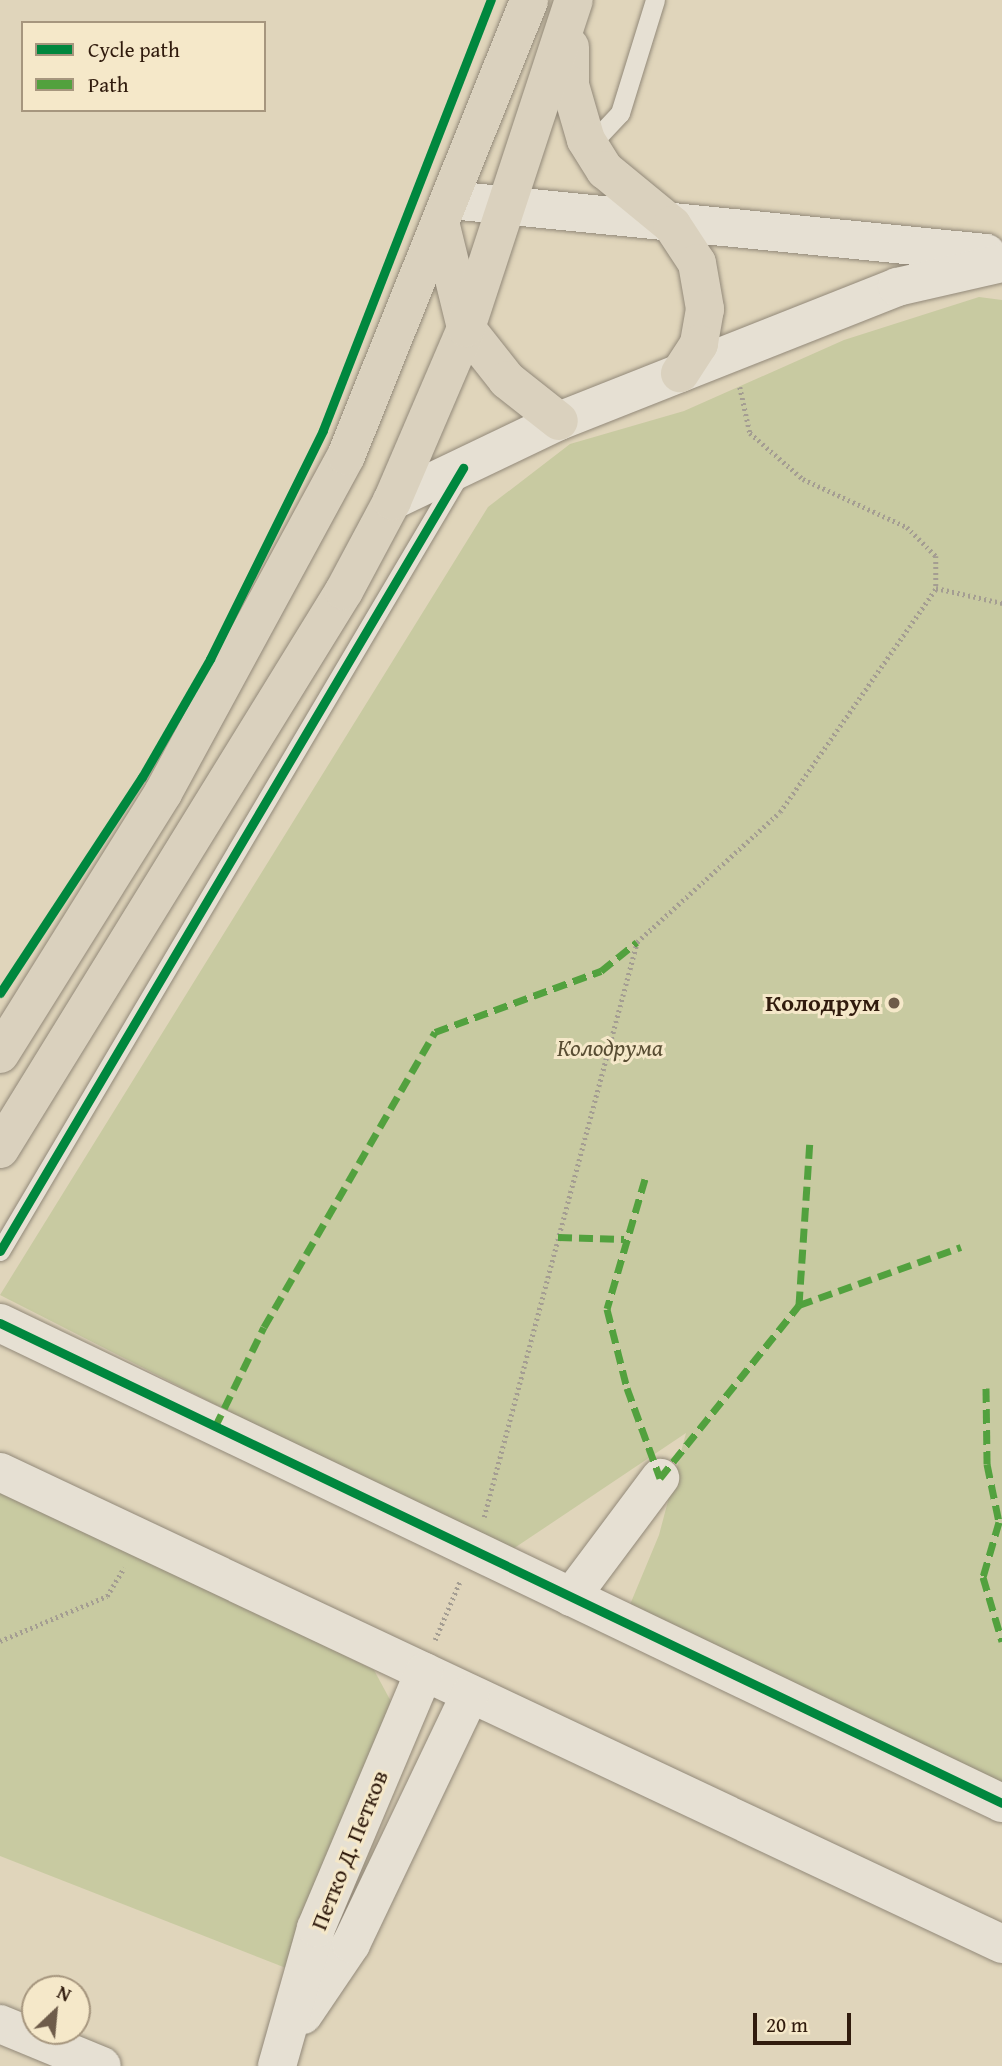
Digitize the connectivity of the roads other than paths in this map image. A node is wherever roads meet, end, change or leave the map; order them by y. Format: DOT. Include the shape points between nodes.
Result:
graph roads {
  1 [pos="529,0"];
  2 [pos="655,0"];
  3 [pos="573,6"];
  4 [pos="589,146"];
  5 [pos="509,207"];
  6 [pos="446,213"];
  7 [pos="672,225"];
  8 [pos="1002,254"];
  9 [pos="1002,263"];
  10 [pos="466,328"];
  11 [pos="680,373"];
  12 [pos="559,421"];
  13 [pos="463,468"];
  14 [pos="392,500"];
  15 [pos="0,1054"];
  16 [pos="0,1149"];
  17 [pos="0,1251"];
  18 [pos="0,1323"];
  19 [pos="0,1472"];
  20 [pos="660,1478"];
  21 [pos="571,1597"];
  22 [pos="424,1672"];
  23 [pos="470,1694"];
  24 [pos="1002,1803"];
  25 [pos="1002,1944"];
  26 [pos="0,2024"];
  27 [pos="283,2050"];
  28 [pos="102,2066"];
  1 -- 6 [label="main road"];
  2 -- 4 [label="lane" via="620,113"];
  3 -- 4 [label="main road" via="570,85"];
  3 -- 5 [label="main road"];
  4 -- 7 [label="main road" via="604,170"];
  5 -- 6 [label="street"];
  5 -- 7 [label="street"];
  5 -- 10 [label="main road"];
  6 -- 10 [label="main road"];
  6 -- 15 [label="main road" via="346,456 281,584 163,793"];
  7 -- 8 [label="street"];
  7 -- 11 [label="main road" via="697,264 705,309 699,344"];
  9 -- 11 [label="street" via="897,288"];
  10 -- 12 [label="main road" via="507,380"];
  10 -- 14 [label="main road"];
  11 -- 12 [label="street"];
  12 -- 13 [label="street"];
  13 -- 14 [label="street"];
  13 -- 17 [label="lane"];
  14 -- 16 [label="main road" via="344,591"];
  18 -- 21 [label="street"];
  19 -- 22 [label="street"];
  20 -- 21 [label="street"];
  21 -- 24 [label="street"];
  22 -- 23 [label="street"];
  22 -- 27 [label="street, Петко Д. Петков" via="316,1928"];
  23 -- 25 [label="street"];
  23 -- 27 [label="street, Петко Д. Петков" via="351,1944"];
  26 -- 28 [label="street"];
}
